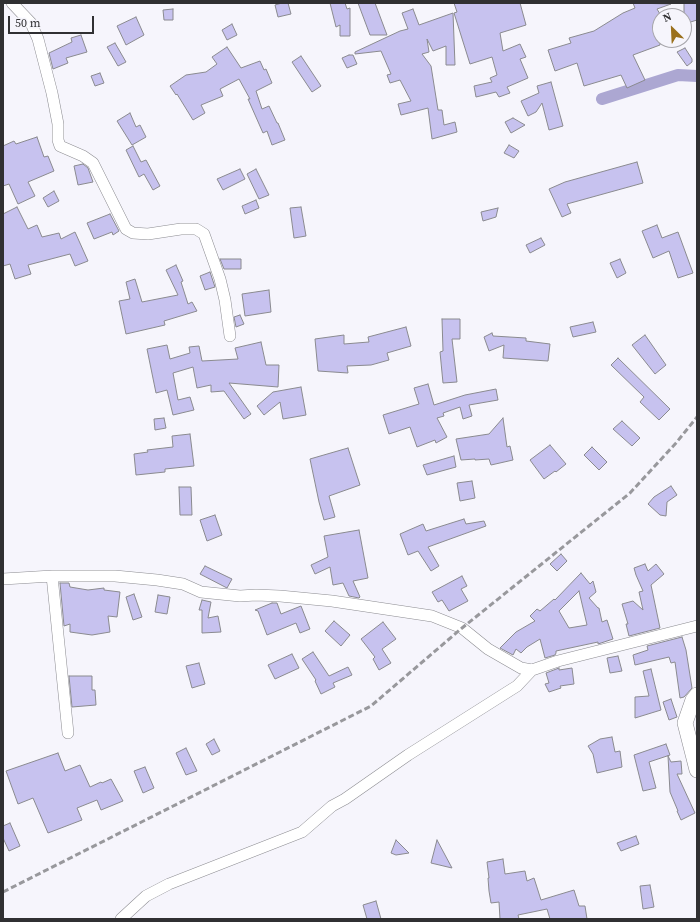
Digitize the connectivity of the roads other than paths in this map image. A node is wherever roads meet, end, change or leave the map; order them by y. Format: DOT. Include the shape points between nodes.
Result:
graph roads {
  1 [pos="12,3"];
  2 [pos="230,336"];
  3 [pos="52,576"];
  4 [pos="3,579"];
  5 [pos="697,626"];
  6 [pos="532,670"];
  7 [pos="697,695"];
  8 [pos="68,734"];
  9 [pos="697,770"];
  10 [pos="121,919"];
  1 -- 2 [label="street" via="31,23 38,39 52,93 60,146 93,163 126,228 133,233 196,229 204,234 220,279"];
  3 -- 4 [label="street"];
  3 -- 6 [label="street" via="115,576 157,580 184,584 201,592 332,601 432,616 462,628 488,649 521,668"];
  3 -- 8 [label="street"];
  5 -- 6 [label="street"];
  6 -- 10 [label="street" via="517,686 332,806 302,832 169,884 146,896"];
  7 -- 9 [label="main road" via="685,723"];
}
